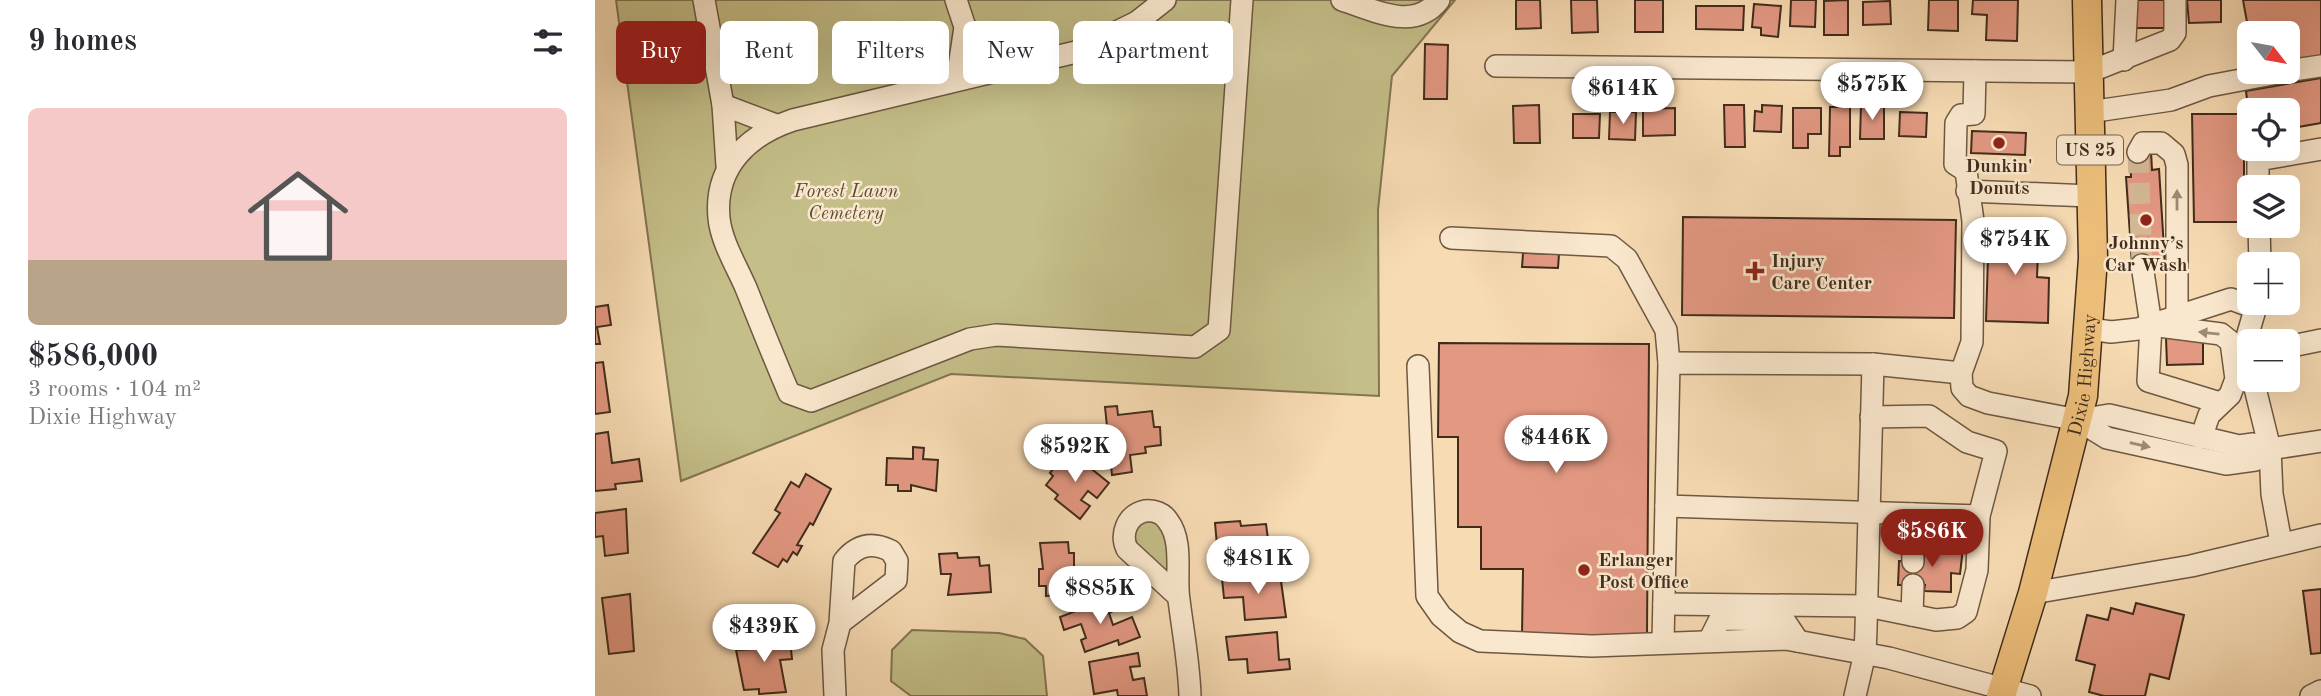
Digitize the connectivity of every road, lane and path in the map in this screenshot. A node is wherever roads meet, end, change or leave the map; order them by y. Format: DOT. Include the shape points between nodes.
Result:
graph roads {
  1 [pos="704,0"];
  2 [pos="956,0"];
  3 [pos="1165,0"];
  4 [pos="1242,0"];
  5 [pos="1342,0"];
  6 [pos="1439,0"];
  7 [pos="2087,0"];
  8 [pos="2127,0"];
  9 [pos="2175,0"];
  10 [pos="963,21"];
  11 [pos="963,40"];
  12 [pos="1059,56"];
  13 [pos="2124,60"];
  14 [pos="1496,66"];
  15 [pos="2321,66"];
  16 [pos="2300,69"];
  17 [pos="1976,71"];
  18 [pos="2088,72"];
  19 [pos="963,79"];
  20 [pos="957,80"];
  21 [pos="2237,80"];
  22 [pos="723,105"];
  23 [pos="2089,112"];
  24 [pos="776,125"];
  25 [pos="2321,149"];
  26 [pos="2138,152"];
  27 [pos="727,166"];
  28 [pos="2258,175"];
  29 [pos="1967,191"];
  30 [pos="2091,196"];
  31 [pos="1451,238"];
  32 [pos="2142,265"];
  33 [pos="2237,300"];
  34 [pos="2177,317"];
  35 [pos="2151,325"];
  36 [pos="2090,329"];
  37 [pos="2321,340"];
  38 [pos="2300,344"];
  39 [pos="1669,363"];
  40 [pos="1873,364"];
  41 [pos="1418,366"];
  42 [pos="1961,373"];
  43 [pos="2256,392"];
  44 [pos="2220,403"];
  45 [pos="1871,417"];
  46 [pos="2078,420"];
  47 [pos="2321,441"];
  48 [pos="2210,447"];
  49 [pos="2270,449"];
  50 [pos="1666,506"];
  51 [pos="1869,512"];
  52 [pos="1912,514"];
  53 [pos="1979,516"];
  54 [pos="2321,535"];
  55 [pos="2281,543"];
  56 [pos="1913,562"];
  57 [pos="1913,585"];
  58 [pos="2033,593"];
  59 [pos="1178,596"];
  60 [pos="1664,604"];
  61 [pos="1867,606"];
  62 [pos="1912,615"];
  63 [pos="840,623"];
  64 [pos="1663,642"];
  65 [pos="1865,653"];
  66 [pos="2321,691"];
  67 [pos="2002,693"];
  68 [pos="835,696"];
  69 [pos="1190,696"];
  70 [pos="1855,696"];
  71 [pos="2030,696"];
  72 [pos="2311,696"];
  1 -- 22 [label="street"];
  2 -- 10 [label="street"];
  3 -- 12 [label="street" via="1107,39"];
  4 -- 27 [label="street" via="1219,330 1195,347 996,335 935,350 811,401 789,393 722,230 720,185"];
  5 -- 6 [label="street" via="1409,18 1424,15"];
  7 -- 18 [label="main road, Dixie Highway / US 25"];
  8 -- 13 [label="street"];
  9 -- 13 [label="street" via="2175,33 2170,40"];
  11 -- 20 [label="street"];
  13 -- 18 [label="street"];
  14 -- 17 [label="street"];
  15 -- 16 [label="street"];
  17 -- 18 [label="street"];
  17 -- 29 [label="street" via="1974,114 1961,115 1956,123 1955,164 1966,172"];
  18 -- 23 [label="main road, Dixie Highway / US 25"];
  19 -- 20 [label="street"];
  20 -- 24 [label="street"];
  21 -- 23 [label="street" via="2171,100"];
  22 -- 24 [label="street"];
  22 -- 27 [label="street"];
  23 -- 30 [label="main road, Dixie Highway / US 25"];
  24 -- 27 [label="street"];
  25 -- 28 [label="street" via="2258,160"];
  34 -- 26 [label="street, one-way" via="2177,165 2174,154 2161,143 2143,143"];
  29 -- 30 [label="street"];
  29 -- 42 [label="street" via="1973,222 1972,342"];
  30 -- 36 [label="main road, Dixie Highway / US 25"];
  31 -- 39 [label="street" via="1611,246 1627,259 1666,330"];
  32 -- 35 [label="street"];
  33 -- 34 [label="street"];
  34 -- 35 [label="street"];
  35 -- 36 [label="street" via="2123,331"];
  35 -- 44 [label="street" via="2148,381"];
  44 -- 35 [label="street, one-way" via="2230,395 2236,379 2231,342 2221,334"];
  36 -- 46 [label="main road, Dixie Highway / US 25"];
  37 -- 38 [label="street"];
  39 -- 40 [label="street"];
  39 -- 50 [label="street"];
  40 -- 42 [label="street"];
  40 -- 45 [label="street"];
  41 -- 64 [label="street" via="1427,596 1441,616 1480,641 1507,645"];
  42 -- 46 [label="street" via="1962,388 1969,396"];
  43 -- 49 [label="street"];
  44 -- 48 [label="street" via="2209,415"];
  45 -- 51 [label="street"];
  45 -- 53 [label="street" via="1929,416 1967,442 1996,451"];
  46 -- 48 [label="street" via="2108,438"];
  46 -- 58 [label="main road, Dixie Highway / US 25"];
  47 -- 49 [label="street"];
  48 -- 49 [label="street" via="2253,444"];
  49 -- 55 [label="street"];
  50 -- 51 [label="street"];
  50 -- 60 [label="street"];
  51 -- 52 [label="street"];
  51 -- 61 [label="street"];
  52 -- 53 [label="street"];
  52 -- 56 [label="street"];
  53 -- 62 [label="street" via="1977,570 1966,612 1957,618 1935,620"];
  54 -- 55 [label="street"];
  55 -- 58 [label="street" via="2191,566"];
  57 -- 62 [label="street"];
  58 -- 67 [label="main road, Dixie Highway / US 25"];
  59 -- 69 [label="street"];
  60 -- 61 [label="street"];
  60 -- 64 [label="street"];
  61 -- 62 [label="street"];
  61 -- 65 [label="street"];
  63 -- 68 [label="street" via="833,650"];
  64 -- 65 [label="street" via="1709,641 1720,620 1784,620 1798,641"];
  65 -- 67 [label="street"];
  65 -- 70 [label="street"];
  66 -- 72 [label="street"];
  67 -- 71 [label="street"];
}
